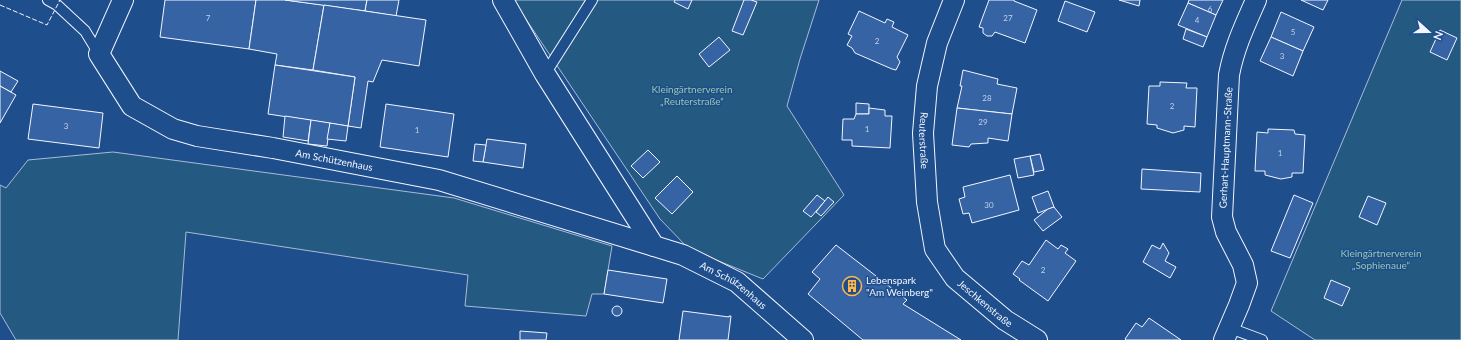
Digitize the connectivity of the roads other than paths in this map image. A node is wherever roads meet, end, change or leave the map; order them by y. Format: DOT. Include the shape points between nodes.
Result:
graph roads {
  1 [pos="48,0"];
  2 [pos="123,0"];
  3 [pos="503,0"];
  4 [pos="592,0"];
  5 [pos="954,0"];
  6 [pos="1256,0"];
  7 [pos="99,54"];
  8 [pos="545,74"];
  9 [pos="654,246"];
  10 [pos="955,278"];
  11 [pos="1227,334"];
  12 [pos="803,340"];
  13 [pos="1037,340"];
  14 [pos="1262,340"];
  1 -- 7 [label="lane" via="85,31"];
  2 -- 7 [label="street"];
  3 -- 8 [label="street"];
  4 -- 8 [label="lane"];
  5 -- 10 [label="street, Reuterstraße" via="938,43 929,79 923,133 927,202 935,249"];
  6 -- 11 [label="street, Gerhart-Hauptmann-Straße" via="1238,39 1228,75 1222,217 1226,232 1243,265 1247,283"];
  7 -- 9 [label="street, Am Schützenhaus" via="132,106 173,129 198,136 439,180"];
  8 -- 9 [label="street"];
  9 -- 12 [label="street, Am Schützenhaus" via="683,255 737,282"];
  10 -- 13 [label="street, Jeschkenstraße" via="1005,320"];
  11 -- 14 [label="lane"];
}
